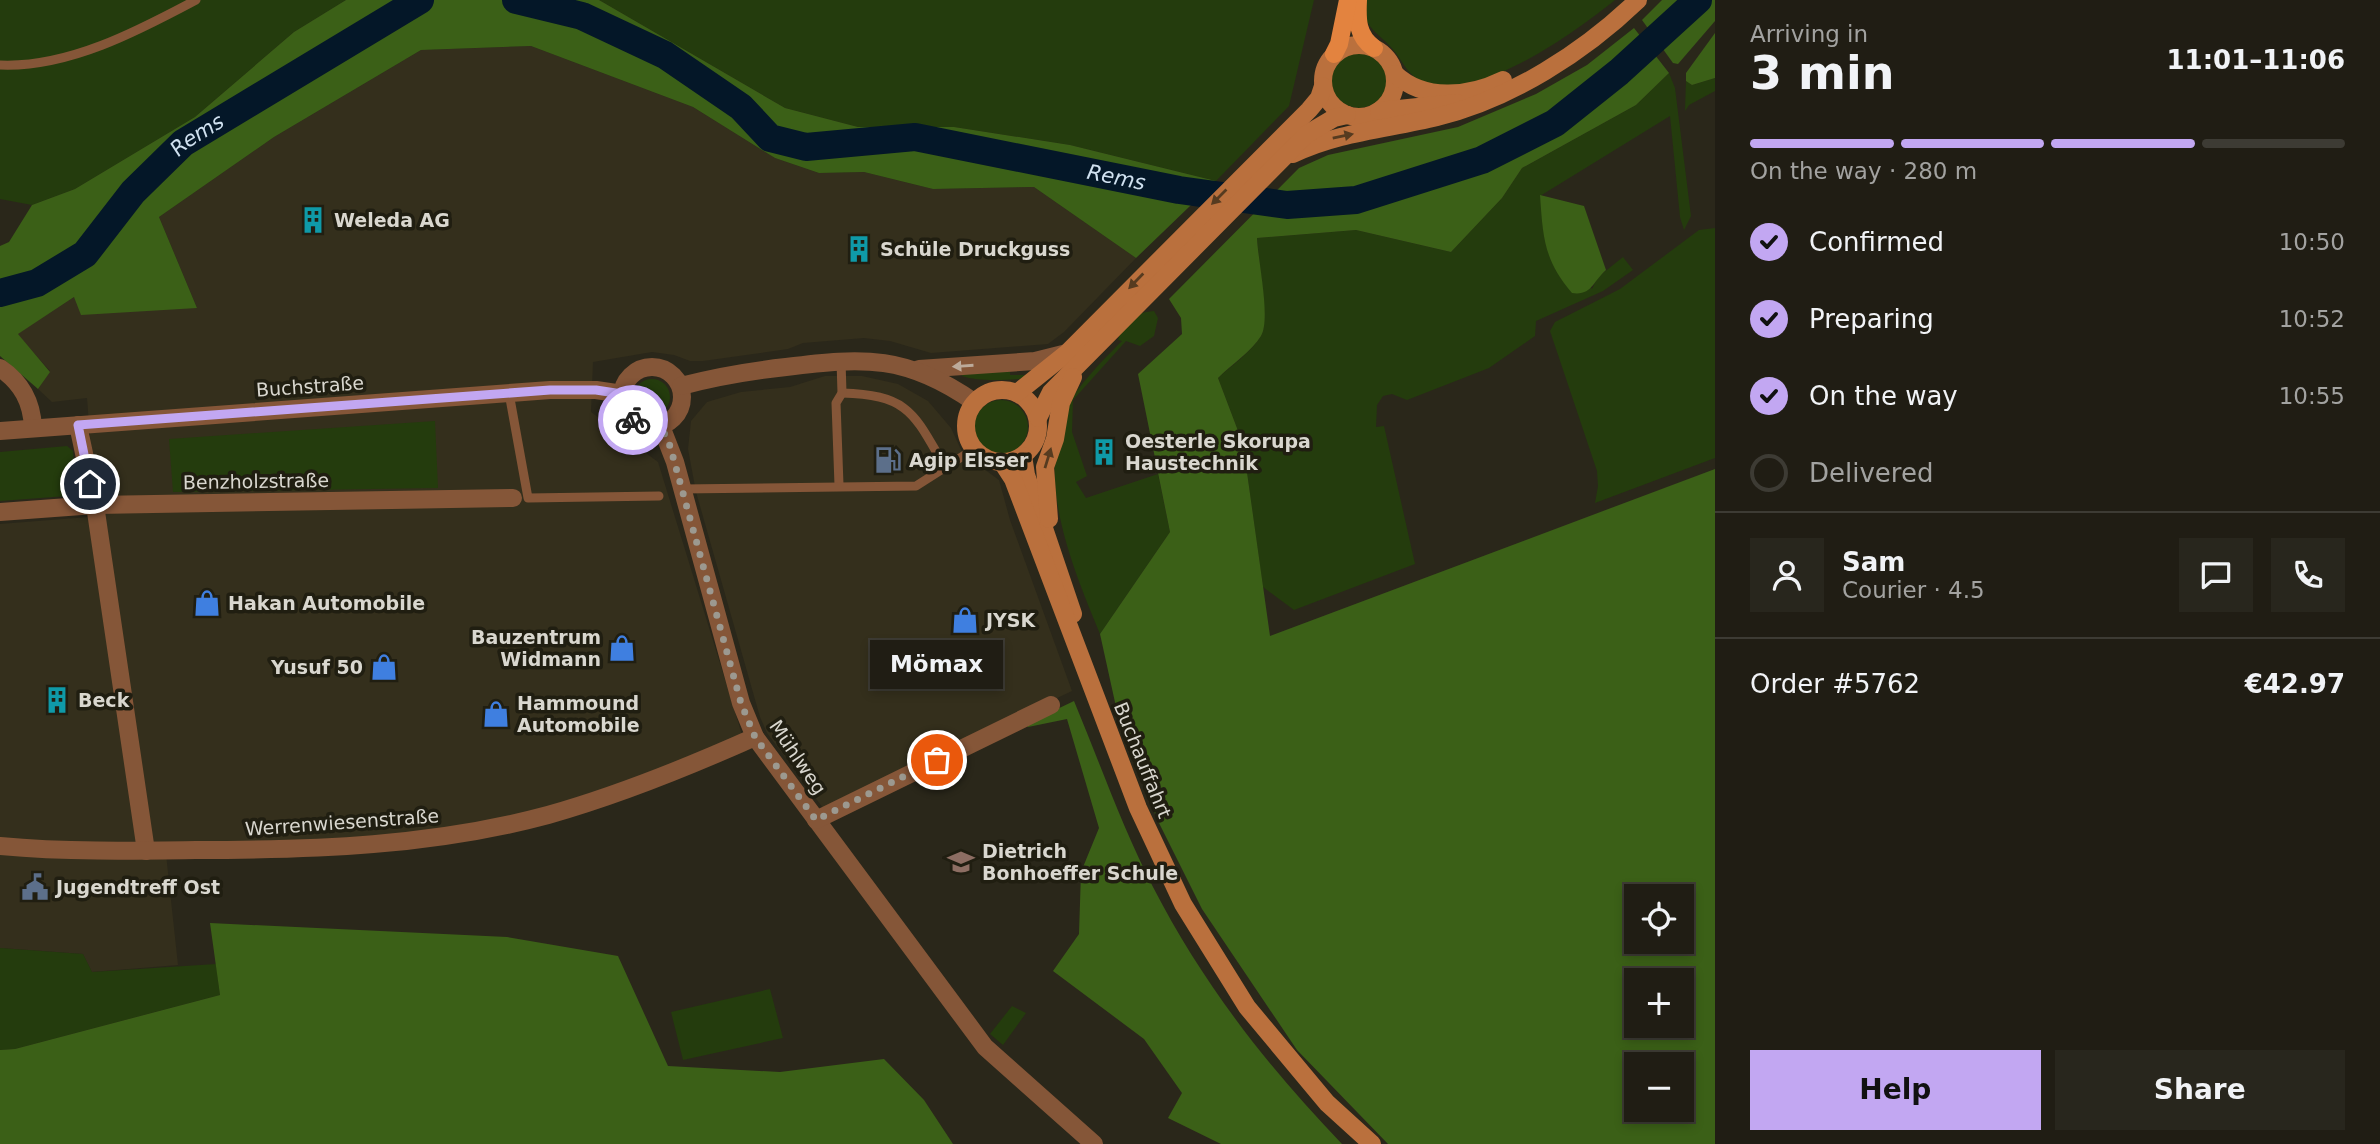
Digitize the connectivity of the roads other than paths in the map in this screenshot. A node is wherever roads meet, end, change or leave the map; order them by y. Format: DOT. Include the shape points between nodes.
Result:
graph roads {
  1 [pos="196,0"];
  2 [pos="1348,0"];
  3 [pos="1358,0"];
  4 [pos="1622,0"];
  5 [pos="1638,0"];
  6 [pos="1374,48"];
  7 [pos="1334,54"];
  8 [pos="0,65"];
  9 [pos="1395,74"];
  10 [pos="1323,86"];
  11 [pos="1491,97"];
  12 [pos="1380,111"];
  13 [pos="1347,115"];
  14 [pos="1267,165"];
  15 [pos="1073,358"];
  16 [pos="841,360"];
  17 [pos="0,368"];
  18 [pos="912,369"];
  19 [pos="681,386"];
  20 [pos="509,393"];
  21 [pos="842,393"];
  22 [pos="1017,393"];
  23 [pos="622,394"];
  24 [pos="975,402"];
  25 [pos="1038,418"];
  26 [pos="78,425"];
  27 [pos="661,426"];
  28 [pos="33,428"];
  29 [pos="0,431"];
  30 [pos="974,449"];
  31 [pos="1023,456"];
  32 [pos="1002,462"];
  33 [pos="945,467"];
  34 [pos="839,485"];
  35 [pos="682,489"];
  36 [pos="659,496"];
  37 [pos="513,498"];
  38 [pos="94,505"];
  39 [pos="0,512"];
  40 [pos="1054,550"];
  41 [pos="1086,666"];
  42 [pos="1051,705"];
  43 [pos="755,737"];
  44 [pos="816,820"];
  45 [pos="0,846"];
  46 [pos="146,851"];
  47 [pos="1094,1144"];
  48 [pos="1372,1144"];
  1 -- 8 [label="lane" via="99,46 20,66"];
  2 -- 7 [label="main road"];
  3 -- 6 [label="main road" via="1363,40"];
  4 -- 9 [label="main road" via="1552,53 1489,86 1452,94 1428,92 1406,84"];
  5 -- 11 [label="main road" via="1581,47"];
  6 -- 7 [label="main road" via="1354,44"];
  6 -- 9 [label="main road" via="1388,59"];
  7 -- 10 [label="main road" via="1323,74"];
  9 -- 12 [label="main road" via="1394,92"];
  10 -- 13 [label="main road" via="1331,104"];
  10 -- 14 [label="main road"];
  11 -- 12 [label="main road"];
  14 -- 11 [label="main road, one-way" via="1330,139 1436,117"];
  12 -- 13 [label="main road" via="1369,116"];
  13 -- 14 [label="main road" via="1322,124"];
  14 -- 15 [label="main road" via="1206,232"];
  14 -- 15 [label="main road, one-way" via="1184,232"];
  15 -- 18 [label="street, one-way"];
  15 -- 22 [label="main road"];
  15 -- 25 [label="main road"];
  40 -- 15 [label="main road, one-way" via="1045,467"];
  16 -- 18 [label="street" via="862,359"];
  16 -- 19 [label="street" via="739,373"];
  16 -- 21 [label="lane"];
  17 -- 28 [label="street" via="31,404"];
  18 -- 24 [label="street"];
  19 -- 23 [label="street" via="664,369 648,367 634,374"];
  19 -- 27 [label="street" via="677,415"];
  20 -- 23 [label="street, Buchstraße" via="596,390"];
  20 -- 26 [label="street, Buchstraße"];
  20 -- 36 [label="lane" via="528,498"];
  21 -- 33 [label="lane" via="880,398 914,414"];
  21 -- 34 [label="lane" via="836,403"];
  22 -- 24 [label="main road" via="994,390"];
  22 -- 25 [label="main road" via="1031,403"];
  23 -- 27 [label="street" via="634,420"];
  24 -- 30 [label="main road" via="966,421"];
  25 -- 31 [label="main road" via="1036,439"];
  26 -- 28 [label="street, Buchstraße"];
  26 -- 38 [label="street"];
  27 -- 35 [label="street, Mühlweg"];
  28 -- 29 [label="street, Buchstraße"];
  30 -- 32 [label="main road"];
  30 -- 33 [label="lane"];
  31 -- 32 [label="main road"];
  31 -- 40 [label="main road"];
  32 -- 41 [label="main road"];
  33 -- 34 [label="lane" via="916,486 852,489"];
  34 -- 35 [label="lane"];
  35 -- 43 [label="street, Mühlweg" via="741,703"];
  37 -- 38 [label="street, Benzholzstraße"];
  38 -- 39 [label="street, Benzholzstraße"];
  38 -- 46 [label="street"];
  40 -- 41 [label="main road"];
  41 -- 48 [label="main road, Buchauffahrt" via="1138,807 1183,904 1247,1007 1327,1103"];
  42 -- 44 [label="street"];
  43 -- 44 [label="street, Mühlweg"];
  43 -- 46 [label="street, Werrenwiesenstraße" via="628,789 547,815 464,833 308,849"];
  44 -- 47 [label="street, Mühlweg" via="985,1047"];
  45 -- 46 [label="street, Werrenwiesenstraße" via="62,852"];
}
